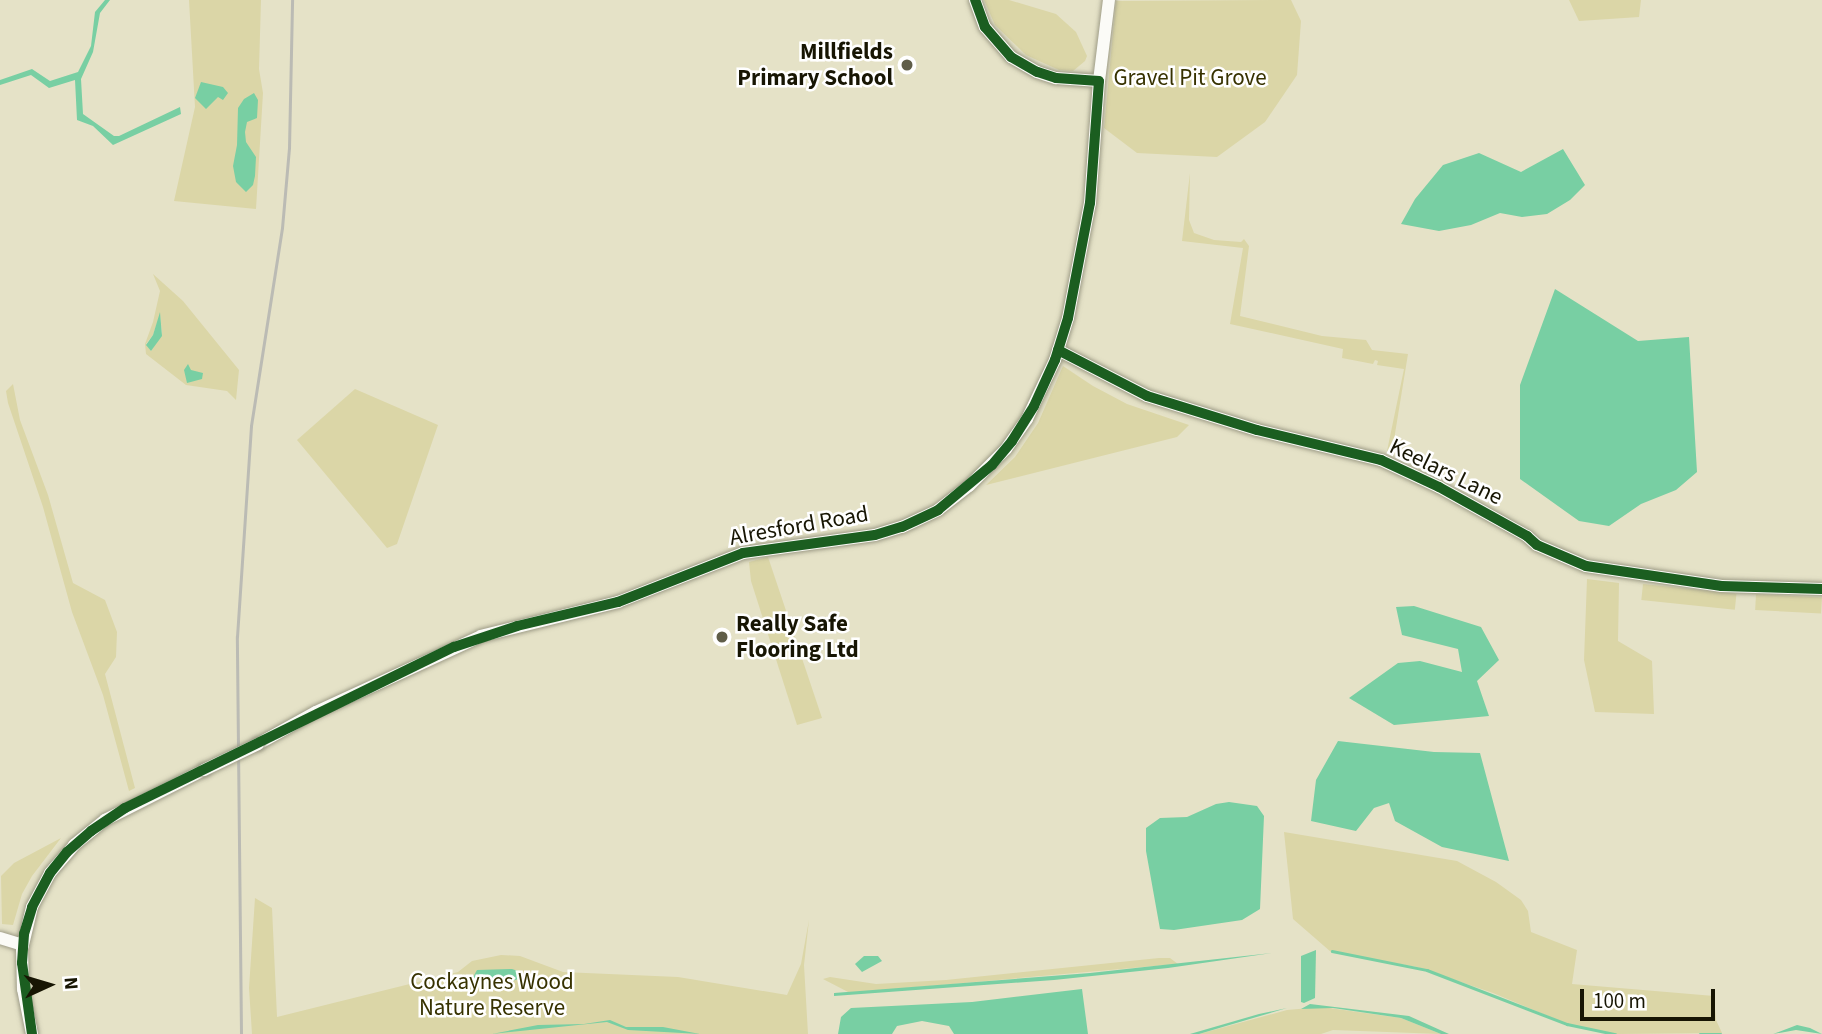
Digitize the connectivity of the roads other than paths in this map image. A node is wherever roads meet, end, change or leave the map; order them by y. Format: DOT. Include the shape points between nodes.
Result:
graph roads {
  1 [pos="975,0"];
  2 [pos="1109,0"];
  3 [pos="1099,81"];
  4 [pos="1058,350"];
  5 [pos="1822,589"];
  6 [pos="0,938"];
  7 [pos="23,945"];
  8 [pos="32,1034"];
  1 -- 3 [label="street" via="985,27 1011,57 1056,78"];
  2 -- 3 [label="street, Alresford Road"];
  3 -- 4 [label="street, Alresford Road" via="1088,219"];
  4 -- 5 [label="street, Keelars Lane" via="1147,396 1279,436 1381,460 1439,487 1537,545 1586,566 1722,586"];
  4 -- 7 [label="street, Alresford Road, bridge" via="1034,406 1006,449 969,486 923,519 875,535 743,553 618,602 481,636 316,712 125,808 74,845 37,896"];
  6 -- 7 [label="street"];
  7 -- 8 [label="street, Alresford Road" via="23,989"];
}
